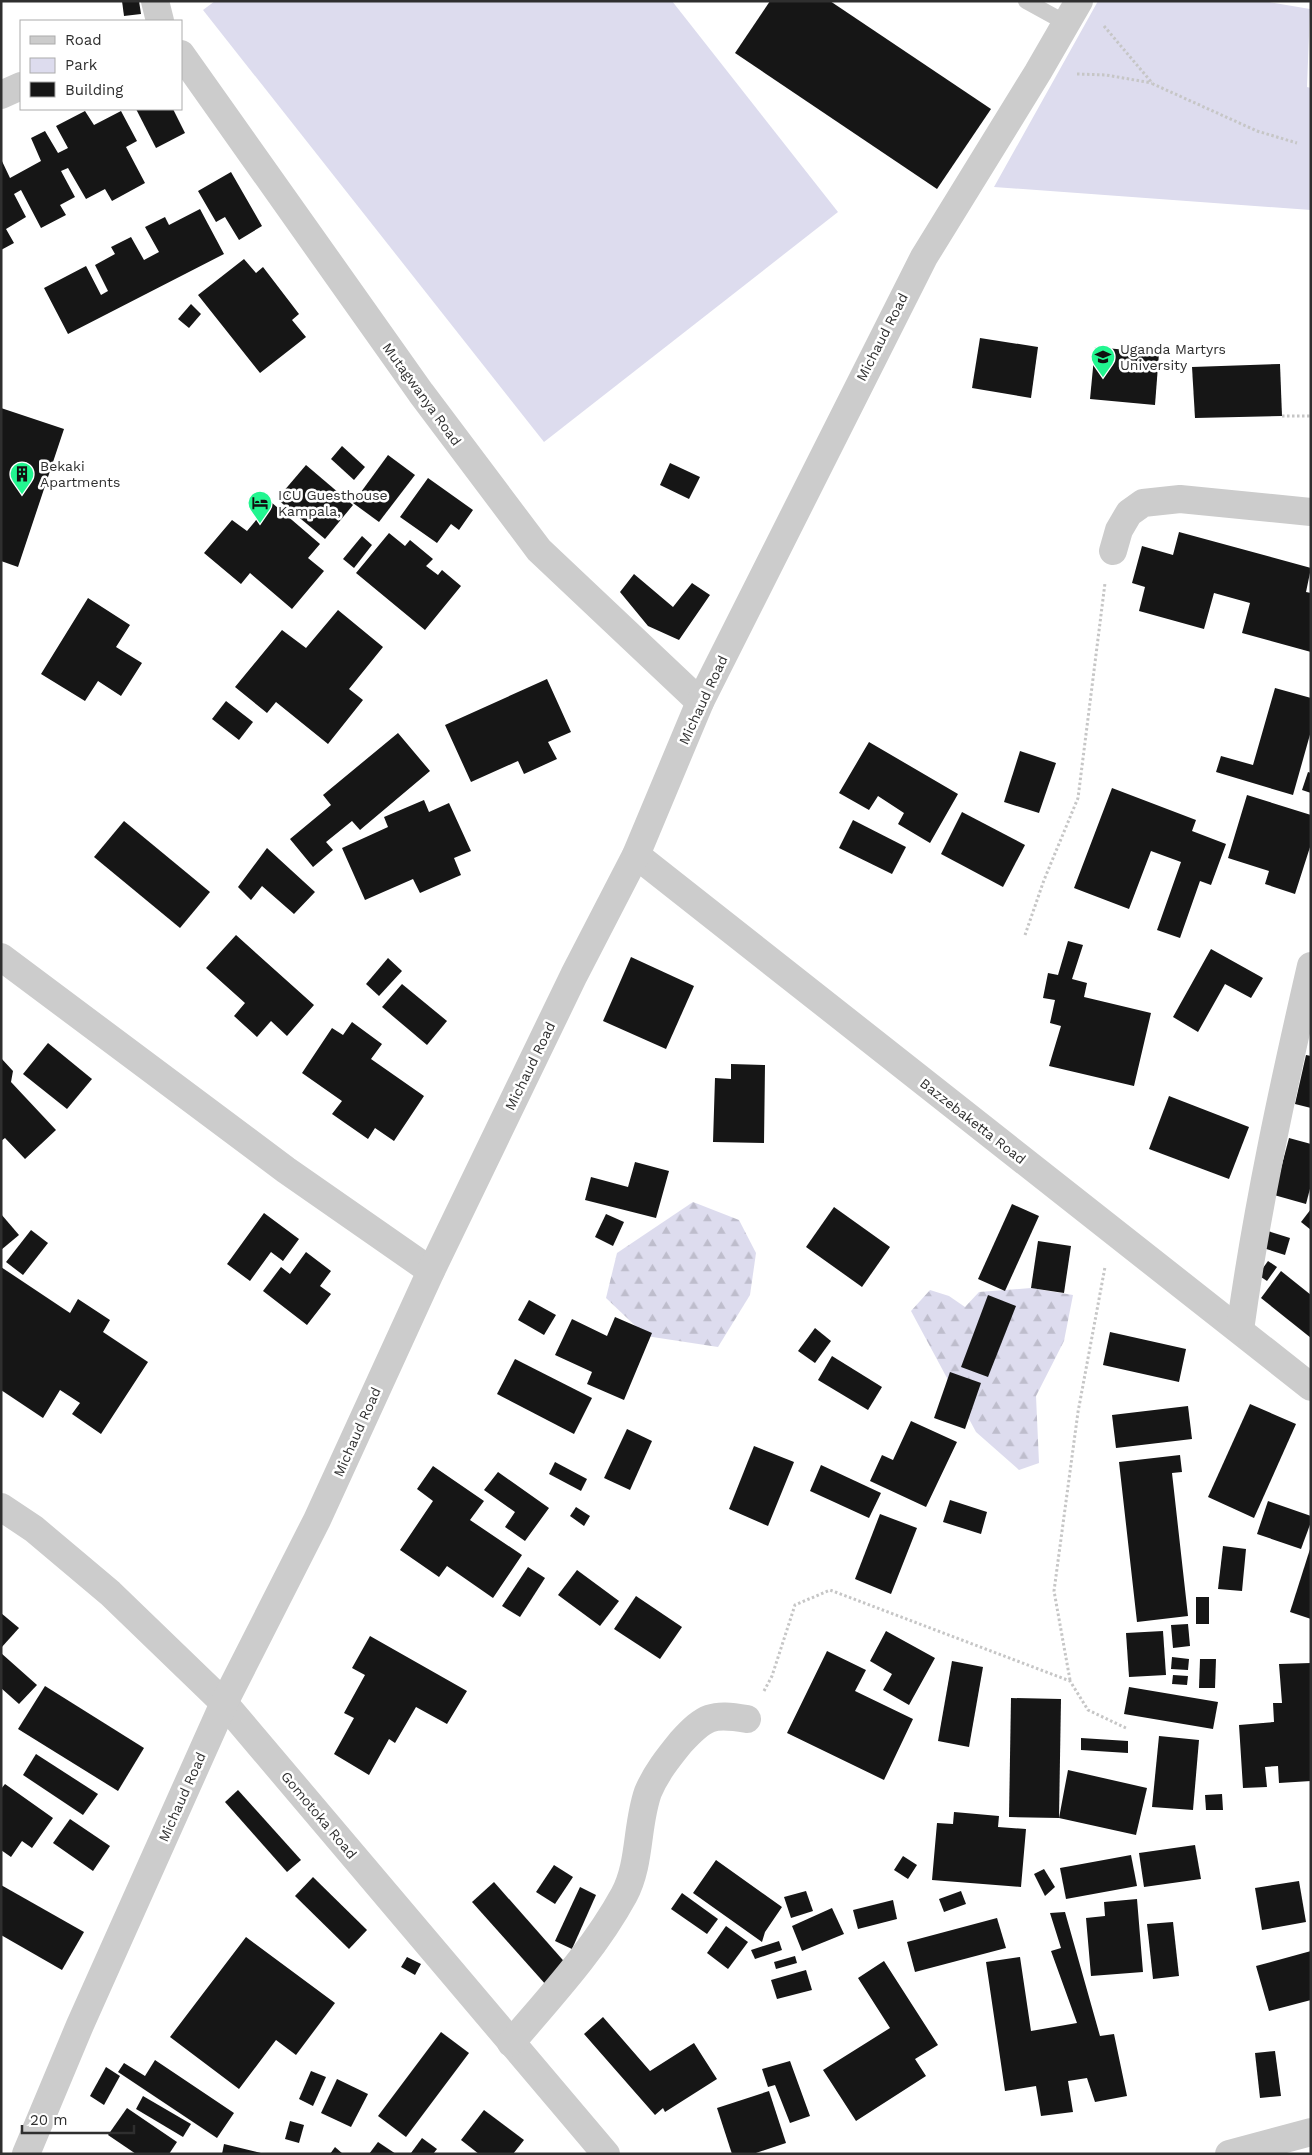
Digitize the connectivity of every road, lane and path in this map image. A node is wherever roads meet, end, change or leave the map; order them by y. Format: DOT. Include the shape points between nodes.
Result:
graph roads {
  1 [pos="155,1"];
  2 [pos="1026,1"];
  3 [pos="1073,12"];
  4 [pos="160,20"];
  5 [pos="1102,24"];
  6 [pos="182,55"];
  7 [pos="1038,72"];
  8 [pos="1154,84"];
  9 [pos="20,86"];
  10 [pos="1,95"];
  11 [pos="1297,143"];
  12 [pos="1282,416"];
  13 [pos="1311,416"];
  14 [pos="1311,512"];
  15 [pos="1113,551"];
  16 [pos="700,702"];
  17 [pos="636,855"];
  18 [pos="1025,935"];
  19 [pos="1,956"];
  20 [pos="1311,966"];
  21 [pos="1112,1231"];
  22 [pos="431,1271"];
  23 [pos="1240,1330"];
  24 [pos="1311,1387"];
  25 [pos="1,1507"];
  26 [pos="1070,1681"];
  27 [pos="224,1703"];
  28 [pos="747,1719"];
  29 [pos="1128,1730"];
  30 [pos="512,2043"];
  31 [pos="1311,2132"];
  32 [pos="26,2154"];
  33 [pos="606,2154"];
  34 [pos="1229,2154"];
  1 -- 4 [label="street"];
  2 -- 3 [label="lane"];
  3 -- 7 [label="street, Michaud Road"];
  5 -- 8 [label="path"];
  6 -- 16 [label="street, Mutagwanya Road" via="421,393 534,544 580,592"];
  7 -- 8 [label="path" via="1106,76"];
  7 -- 16 [label="street, Michaud Road" via="924,257"];
  8 -- 11 [label="path" via="1257,131"];
  9 -- 10 [label="street"];
  12 -- 13 [label="path"];
  14 -- 15 [label="street" via="1180,499 1143,503 1129,513"];
  15 -- 18 [label="path" via="1096,639 1078,798"];
  16 -- 17 [label="street, Michaud Road"];
  17 -- 21 [label="street, Bazzebaketta Road"];
  17 -- 22 [label="street, Michaud Road" via="574,975"];
  19 -- 22 [label="street" via="286,1170"];
  20 -- 23 [label="street" via="1272,1140"];
  21 -- 23 [label="street, Bazzebaketta Road"];
  21 -- 26 [label="path" via="1084,1378 1054,1591"];
  22 -- 27 [label="street, Michaud Road" via="318,1520"];
  23 -- 24 [label="street, Bazzebaketta Road"];
  25 -- 27 [label="street, Gomotoka Road" via="34,1528 110,1593"];
  26 -- 28 [label="path" via="830,1590 795,1606 772,1676"];
  26 -- 29 [label="path" via="1088,1710"];
  27 -- 30 [label="street, Gomotoka Road"];
  27 -- 32 [label="street, Michaud Road"];
  28 -- 30 [label="street" via="725,1715 705,1719 663,1763 648,1793 636,1860 625,1894 589,1950"];
  30 -- 33 [label="street, Gomotoka Road"];
  31 -- 34 [label="street"];
}
